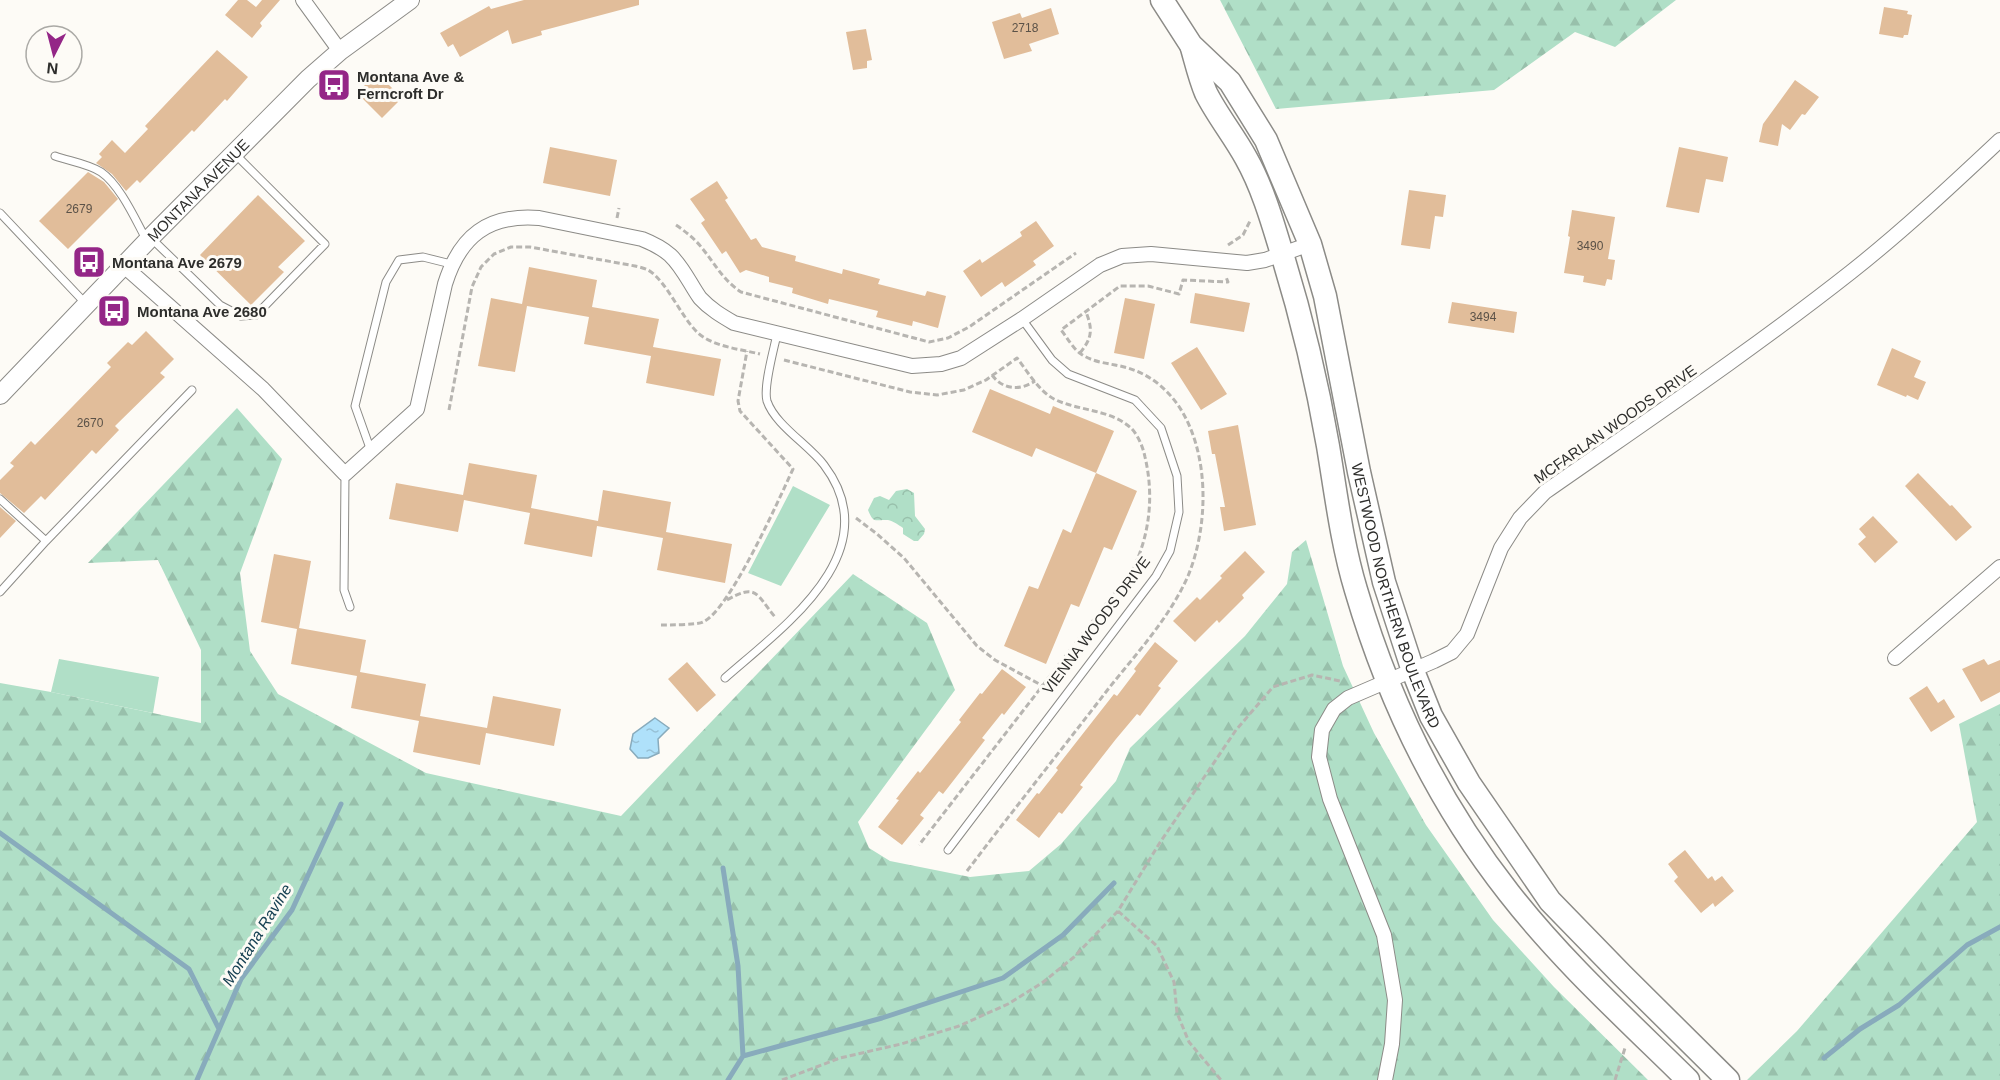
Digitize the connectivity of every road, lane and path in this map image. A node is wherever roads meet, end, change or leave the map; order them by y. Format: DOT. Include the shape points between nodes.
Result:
graph roads {
  1 [pos="303,0"];
  2 [pos="410,0"];
  3 [pos="1162,0"];
  4 [pos="1191,45"];
  5 [pos="340,51"];
  6 [pos="2000,140"];
  7 [pos="235,154"];
  8 [pos="56,156"];
  9 [pos="0,213"];
  10 [pos="1250,221"];
  11 [pos="676,225"];
  12 [pos="149,239"];
  13 [pos="1310,244"];
  14 [pos="1076,253"];
  15 [pos="1283,254"];
  16 [pos="1222,261"];
  17 [pos="451,264"];
  18 [pos="124,266"];
  19 [pos="87,304"];
  20 [pos="1086,312"];
  21 [pos="1022,319"];
  22 [pos="777,334"];
  23 [pos="747,351"];
  24 [pos="1080,354"];
  25 [pos="772,357"];
  26 [pos="992,375"];
  27 [pos="1035,381"];
  28 [pos="192,390"];
  29 [pos="0,394"];
  30 [pos="449,410"];
  31 [pos="371,451"];
  32 [pos="345,474"];
  33 [pos="0,500"];
  34 [pos="846,511"];
  35 [pos="46,542"];
  36 [pos="2000,567"];
  37 [pos="0,592"];
  38 [pos="726,601"];
  39 [pos="350,607"];
  40 [pos="661,625"];
  41 [pos="784,627"];
  42 [pos="1895,658"];
  43 [pos="1413,671"];
  44 [pos="724,678"];
  45 [pos="1340,681"];
  46 [pos="1386,681"];
  47 [pos="1043,686"];
  48 [pos="1064,697"];
  49 [pos="919,845"];
  50 [pos="948,850"];
  51 [pos="967,871"];
  52 [pos="1118,910"];
  53 [pos="1633,1026"];
  54 [pos="1668,1040"];
  55 [pos="782,1080"];
  56 [pos="1221,1080"];
  57 [pos="1385,1080"];
  58 [pos="1615,1080"];
  59 [pos="1688,1080"];
  60 [pos="1728,1080"];
  1 -- 5 [label="street"];
  2 -- 5 [label="street, MONTANA AVENUE"];
  3 -- 4 [label="main road, WESTWOOD NORTHERN BOULEVARD"];
  4 -- 13 [label="main road, WESTWOOD NORTHERN BOULEVARD" via="1230,82 1266,140"];
  4 -- 15 [label="main road, WESTWOOD NORTHERN BOULEVARD" via="1206,92 1248,160"];
  5 -- 7 [label="street, MONTANA AVENUE"];
  6 -- 43 [label="street, MCFARLAN WOODS DRIVE" via="1852,271 1757,344 1545,492 1520,518 1501,548 1467,634 1452,651"];
  7 -- 12 [label="street, MONTANA AVENUE"];
  7 -- 12 [label="lane" via="325,244 256,315 241,316 220,305"];
  8 -- 12 [label="lane" via="99,171"];
  9 -- 19 [label="lane"];
  10 -- 16 [label="path" via="1243,236 1228,245"];
  11 -- 14 [label="path" via="697,242 727,283 741,292 929,342 969,327"];
  12 -- 18 [label="street, MONTANA AVENUE"];
  13 -- 15 [label="street"];
  13 -- 43 [label="main road, WESTWOOD NORTHERN BOULEVARD" via="1325,296 1384,582"];
  15 -- 16 [label="street" via="1247,263"];
  15 -- 46 [label="main road, WESTWOOD NORTHERN BOULEVARD" via="1310,359 1355,589"];
  16 -- 20 [label="path" via="1228,282 1183,280 1179,294 1148,286 1120,286"];
  16 -- 21 [label="street" via="1151,254 1122,256 1100,265"];
  17 -- 22 [label="street" via="463,245 478,233 515,218 539,218 642,239 669,254 700,297 721,316"];
  17 -- 31 [label="street" via="417,409"];
  17 -- 31 [label="lane" via="423,257 399,260 386,282 355,406"];
  18 -- 19 [label="street, MONTANA AVENUE"];
  18 -- 32 [label="street" via="263,389"];
  19 -- 29 [label="street, MONTANA AVENUE"];
  20 -- 24 [label="path" via="1091,332"];
  20 -- 24 [label="path" via="1061,330"];
  21 -- 22 [label="street" via="961,358 924,366"];
  21 -- 48 [label="lane, VIENNA WOODS DRIVE" via="1052,360 1068,374 1135,400 1148,413 1161,428 1177,476 1177,524 1170,550 1155,576"];
  22 -- 25 [label="lane"];
  23 -- 25 [label="path"];
  23 -- 30 [label="path" via="710,340 698,332 649,271 530,247 511,247 494,254 481,267 472,286"];
  23 -- 38 [label="path" via="738,401 740,411 793,469"];
  24 -- 51 [label="path" via="1143,372 1162,386 1190,424 1202,481 1200,540 1178,597"];
  25 -- 26 [label="path" via="910,392 938,395 964,390"];
  25 -- 34 [label="lane" via="766,400 774,414 822,462"];
  26 -- 27 [label="path" via="1006,387 1027,386"];
  26 -- 27 [label="path" via="1017,358"];
  27 -- 47 [label="path" via="1052,398 1116,418 1132,429 1143,447 1150,481 1149,517 1133,569"];
  28 -- 35 [label="lane"];
  31 -- 32 [label="street"];
  32 -- 39 [label="lane" via="344,590"];
  33 -- 35 [label="lane"];
  34 -- 41 [label="lane" via="843,541 827,577"];
  34 -- 47 [label="path" via="904,558 976,646"];
  35 -- 37 [label="lane"];
  36 -- 42 [label="street"];
  38 -- 40 [label="path" via="703,623"];
  38 -- 41 [label="path" via="741,592 755,592"];
  41 -- 44 [label="lane"];
  43 -- 46 [label="street, MCFARLAN WOODS DRIVE"];
  43 -- 54 [label="main road, WESTWOOD NORTHERN BOULEVARD" via="1431,716 1469,783 1550,901"];
  45 -- 52 [label="path" via="1312,675 1273,687 1236,730"];
  46 -- 53 [label="main road, WESTWOOD NORTHERN BOULEVARD" via="1447,801 1508,892 1552,944"];
  46 -- 57 [label="street, MCFARLAN WOODS DRIVE" via="1348,698 1334,709 1322,730 1319,757 1330,800 1384,934 1395,1000"];
  47 -- 48 [label="path"];
  47 -- 49 [label="path"];
  48 -- 50 [label="lane, VIENNA WOODS DRIVE"];
  52 -- 55 [label="path" via="1074,957 1042,984 1008,1004 959,1026 840,1058"];
  52 -- 56 [label="path" via="1157,946 1174,982 1177,1013 1189,1042"];
  53 -- 54 [label="main road, WESTWOOD NORTHERN BOULEVARD"];
  53 -- 58 [label="path"];
  54 -- 59 [label="main road, WESTWOOD NORTHERN BOULEVARD"];
  54 -- 60 [label="main road, WESTWOOD NORTHERN BOULEVARD"];
}
